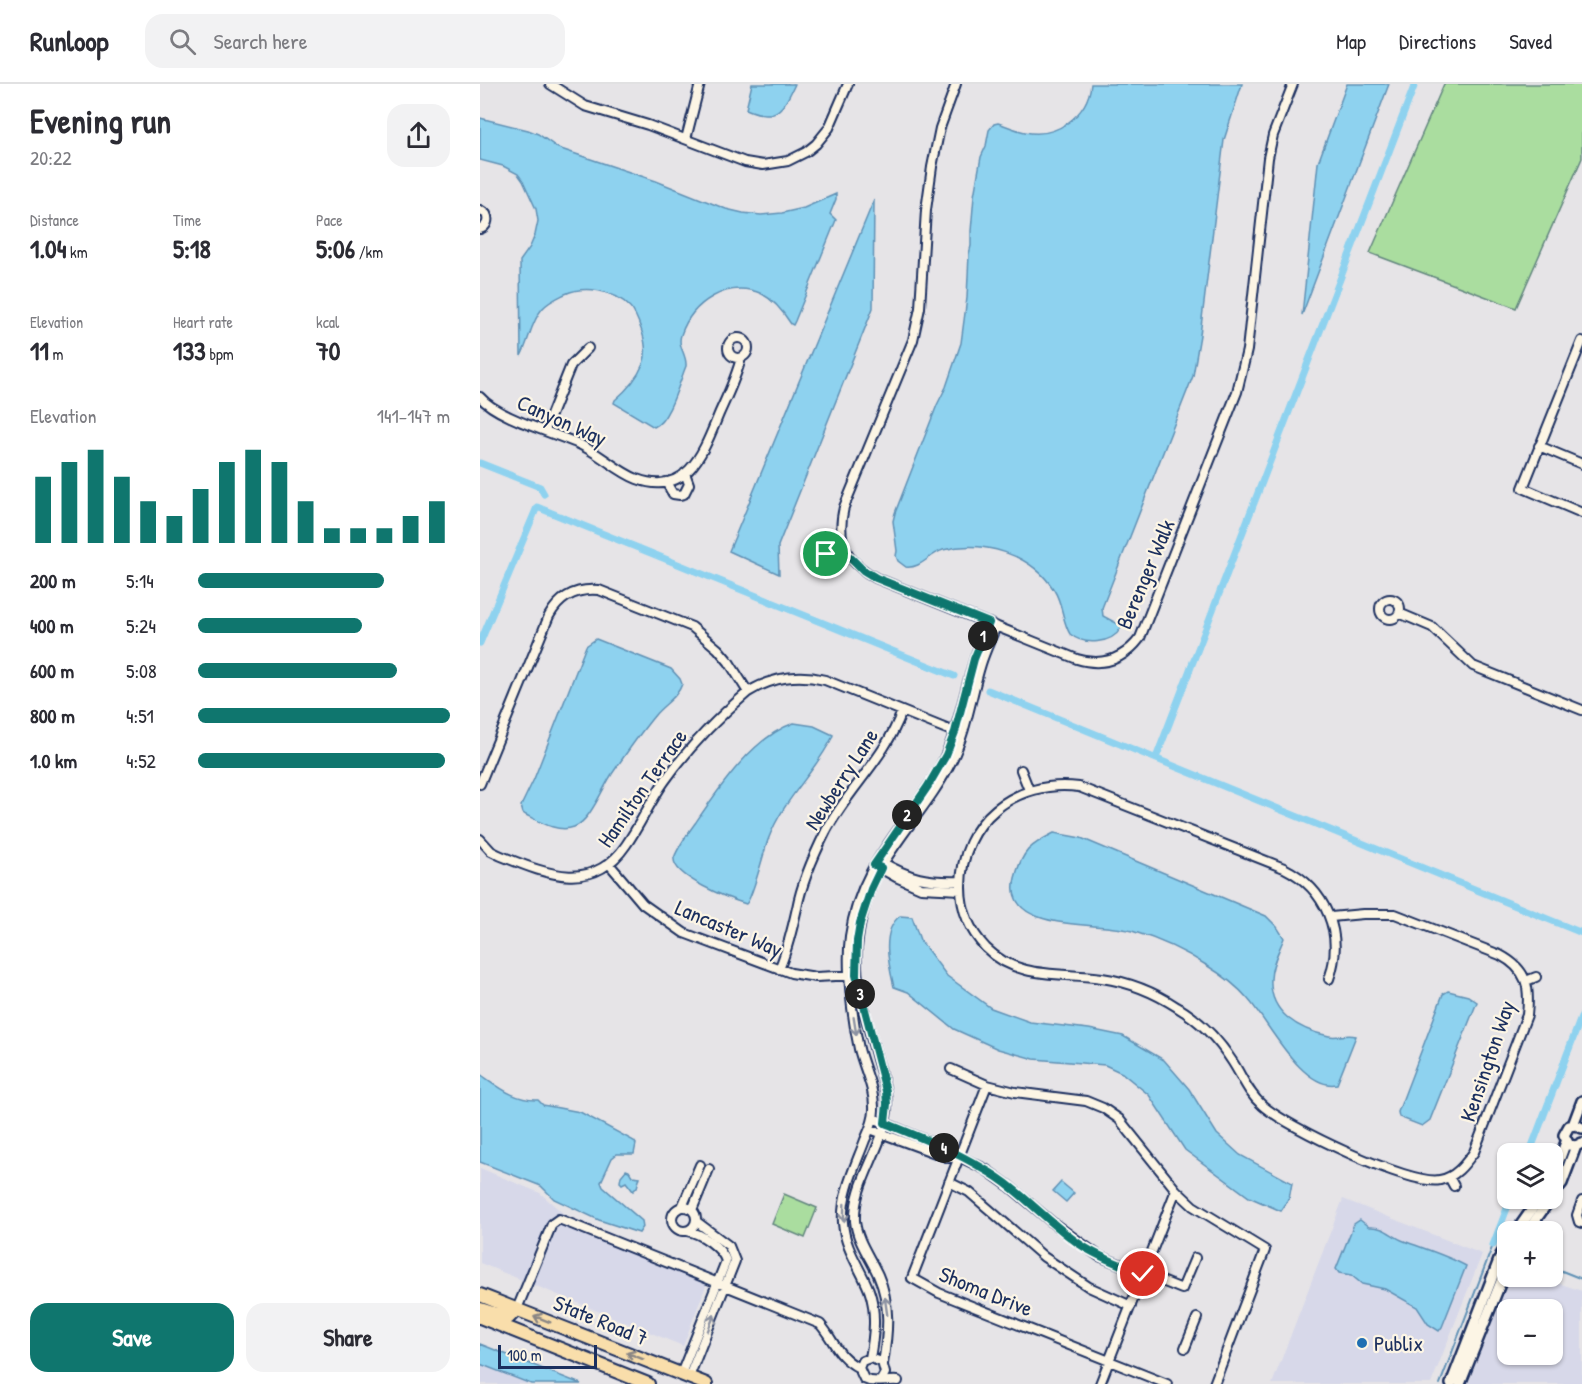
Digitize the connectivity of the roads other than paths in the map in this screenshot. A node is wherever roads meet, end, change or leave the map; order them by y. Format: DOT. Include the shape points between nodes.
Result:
graph roads {
  1 [pos="550,84"];
  2 [pos="700,84"];
  3 [pos="848,84"];
  4 [pos="956,84"];
  5 [pos="1293,84"];
  6 [pos="686,139"];
  7 [pos="480,210"];
  8 [pos="480,229"];
  9 [pos="1582,341"];
  10 [pos="588,348"];
  11 [pos="741,358"];
  12 [pos="480,397"];
  13 [pos="545,430"];
  14 [pos="1539,446"];
  15 [pos="1582,464"];
  16 [pos="685,473"];
  17 [pos="666,482"];
  18 [pos="1582,513"];
  19 [pos="842,539"];
  20 [pos="850,557"];
  21 [pos="1399,613"];
  22 [pos="992,624"];
  23 [pos="748,692"];
  24 [pos="1582,710"];
  25 [pos="902,711"];
  26 [pos="958,734"];
  27 [pos="1021,770"];
  28 [pos="480,784"];
  29 [pos="1029,790"];
  30 [pos="480,839"];
  31 [pos="879,864"];
  32 [pos="610,865"];
  33 [pos="961,881"];
  34 [pos="961,890"];
  35 [pos="1331,918"];
  36 [pos="778,969"];
  37 [pos="853,975"];
  38 [pos="1536,977"];
  39 [pos="1329,979"];
  40 [pos="1526,981"];
  41 [pos="951,1068"];
  42 [pos="987,1085"];
  43 [pos="1582,1101"];
  44 [pos="873,1118"];
  45 [pos="885,1123"];
  46 [pos="1577,1127"];
  47 [pos="870,1129"];
  48 [pos="882,1133"];
  49 [pos="1566,1142"];
  50 [pos="1579,1145"];
  51 [pos="1563,1150"];
  52 [pos="960,1156"];
  53 [pos="700,1165"];
  54 [pos="709,1169"];
  55 [pos="1449,1177"];
  56 [pos="1563,1181"];
  57 [pos="949,1182"];
  58 [pos="1454,1186"];
  59 [pos="1176,1190"];
  60 [pos="1582,1201"];
  61 [pos="682,1207"];
  62 [pos="692,1210"];
  63 [pos="697,1222"];
  64 [pos="1582,1223"];
  65 [pos="687,1231"];
  66 [pos="1195,1258"];
  67 [pos="1497,1266"];
  68 [pos="1143,1274"];
  69 [pos="717,1283"];
  70 [pos="726,1287"];
  71 [pos="1499,1287"];
  72 [pos="480,1295"];
  73 [pos="1131,1305"];
  74 [pos="480,1309"];
  75 [pos="517,1309"];
  76 [pos="480,1317"];
  77 [pos="1197,1318"];
  78 [pos="548,1344"];
  79 [pos="606,1344"];
  80 [pos="1185,1348"];
  81 [pos="1109,1361"];
  82 [pos="884,1367"];
  83 [pos="862,1369"];
  84 [pos="685,1376"];
  85 [pos="876,1382"];
  86 [pos="900,1383"];
  87 [pos="648,1384"];
  88 [pos="706,1384"];
  89 [pos="1100,1384"];
  90 [pos="1167,1384"];
  91 [pos="1214,1384"];
  92 [pos="1451,1384"];
  93 [pos="1460,1384"];
  1 -- 6 [label="street" via="585,106"];
  2 -- 6 [label="street"];
  3 -- 6 [label="street" via="824,136 788,161 754,164"];
  4 -- 19 [label="street, Berenger Walk" via="940,128 932,167 920,308 913,340 844,507"];
  5 -- 22 [label="street, Berenger Walk" via="1268,158 1246,350 1237,392 1140,638 1116,659 1086,662"];
  7 -- 8 [label="street" via="488,220"];
  9 -- 14 [label="street"];
  10 -- 13 [label="street" via="571,365"];
  11 -- 16 [label="street, Canyon Way" via="704,450"];
  12 -- 13 [label="street, Canyon Way" via="499,412"];
  13 -- 17 [label="street, Canyon Way" via="591,449 635,478"];
  14 -- 15 [label="street"];
  14 -- 18 [label="street" via="1523,488"];
  16 -- 17 [label="street, Canyon Way"];
  16 -- 17 [label="street, Canyon Way" via="689,484 684,494 673,494"];
  19 -- 20 [label="street, Berenger Walk"];
  19 -- 20 [label="street" via="830,545 826,554 833,561"];
  20 -- 22 [label="street, Berenger Walk" via="876,578"];
  21 -- 24 [label="street" via="1432,627 1473,666"];
  22 -- 26 [label="street"];
  23 -- 25 [label="street, Hamilton Terrace" via="780,678 814,678"];
  23 -- 28 [label="street" via="729,662 692,627 599,590 572,588 549,616"];
  23 -- 32 [label="street, Hamilton Terrace" via="711,725 679,762"];
  25 -- 26 [label="street, Hamilton Terrace"];
  25 -- 36 [label="street, Newberry Lane" via="890,740 838,811 817,849 799,899 790,942"];
  26 -- 31 [label="street" via="953,758 940,781"];
  27 -- 29 [label="street"];
  29 -- 33 [label="street" via="1001,805 979,827 967,849"];
  29 -- 35 [label="street" via="1054,785 1079,787 1284,868 1313,888"];
  30 -- 32 [label="street" via="499,855 548,874 580,875"];
  31 -- 33 [label="street" via="927,881"];
  31 -- 34 [label="street" via="921,888"];
  31 -- 37 [label="street" via="860,923"];
  32 -- 36 [label="street, Lancaster Way" via="643,904 684,933"];
  33 -- 34 [label="street"];
  34 -- 55 [label="street" via="973,931 988,950 1007,963 1047,974 1118,981 1151,992 1182,1010 1209,1033 1253,1096 1271,1112 1335,1146 1390,1169 1426,1180"];
  35 -- 39 [label="street" via="1335,950"];
  35 -- 40 [label="street, Kensington Way" via="1395,914 1500,955 1514,964"];
  36 -- 37 [label="street, Lancaster Way" via="816,977"];
  37 -- 44 [label="street, one-way" via="854,1023 872,1090"];
  37 -- 45 [label="street" via="886,1091"];
  38 -- 40 [label="street"];
  40 -- 55 [label="street, Kensington Way" via="1527,1015 1474,1152"];
  41 -- 42 [label="street"];
  42 -- 52 [label="street, Shoma Drive"];
  42 -- 59 [label="street" via="1044,1098 1086,1101 1103,1108 1119,1119"];
  43 -- 46 [label="street"];
  44 -- 45 [label="street"];
  44 -- 47 [label="street"];
  45 -- 48 [label="street"];
  45 -- 52 [label="street"];
  46 -- 49 [label="street" via="1565,1132"];
  47 -- 48 [label="street"];
  47 -- 83 [label="street, one-way" via="848,1185 843,1220 846,1243 871,1300 874,1329"];
  48 -- 52 [label="street" via="951,1159"];
  82 -- 48 [label="street, one-way" via="886,1302 855,1220 859,1190"];
  49 -- 50 [label="street"];
  49 -- 51 [label="street"];
  50 -- 56 [label="street"];
  52 -- 57 [label="street, Shoma Drive"];
  52 -- 68 [label="street" via="1009,1186 1099,1257"];
  53 -- 61 [label="street"];
  54 -- 62 [label="street"];
  55 -- 58 [label="street"];
  57 -- 73 [label="street" via="969,1192 1060,1268 1089,1287"];
  57 -- 81 [label="street, Shoma Drive" via="912,1278 939,1293"];
  59 -- 68 [label="street"];
  59 -- 91 [label="street" via="1193,1206 1264,1250"];
  60 -- 64 [label="street" via="1577,1215"];
  61 -- 62 [label="street"];
  61 -- 65 [label="street" via="673,1213 672,1224"];
  62 -- 63 [label="street"];
  63 -- 65 [label="street"];
  63 -- 70 [label="street" via="734,1254"];
  65 -- 69 [label="street" via="725,1256"];
  66 -- 68 [label="street" via="1182,1289"];
  67 -- 92 [label="street"];
  68 -- 73 [label="street"];
  69 -- 70 [label="street"];
  69 -- 75 [label="street" via="559,1219 552,1224"];
  69 -- 84 [label="street"];
  70 -- 83 [label="street" via="820,1324 845,1360 855,1358"];
  84 -- 70 [label="street, one-way"];
  71 -- 93 [label="street"];
  72 -- 75 [label="main road, State Road 7"];
  73 -- 81 [label="street"];
  74 -- 75 [label="main road" via="508,1318"];
  79 -- 75 [label="main road, State Road 7, one-way"];
  76 -- 78 [label="main road, State Road 7"];
  77 -- 80 [label="street"];
  78 -- 79 [label="main road" via="557,1334 565,1334"];
  78 -- 87 [label="main road, State Road 7"];
  84 -- 79 [label="main road, State Road 7, one-way"];
  81 -- 89 [label="street"];
  81 -- 90 [label="street, Shoma Drive"];
  82 -- 83 [label="street" via="878,1359"];
  82 -- 85 [label="street"];
  82 -- 86 [label="street"];
  83 -- 85 [label="street" via="868,1381"];
  84 -- 88 [label="main road, State Road 7"];
  85 -- 86 [label="street"];
}
